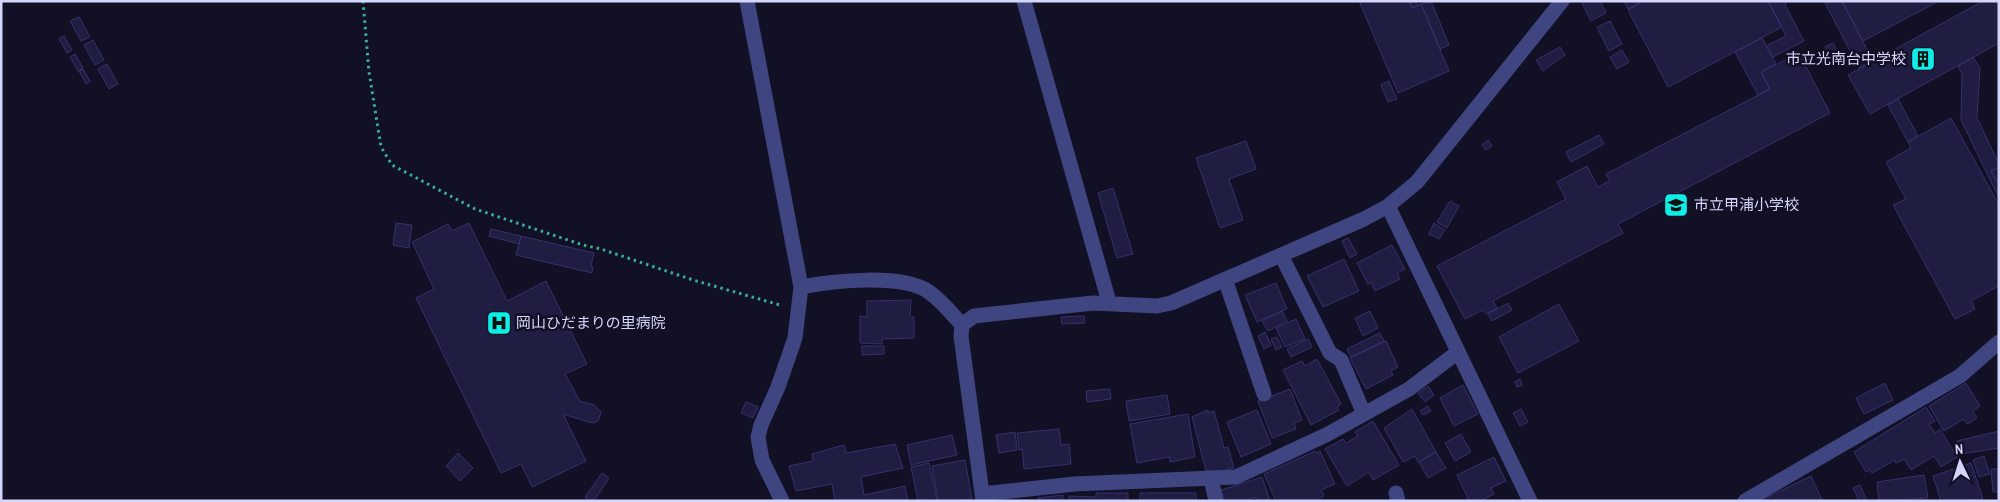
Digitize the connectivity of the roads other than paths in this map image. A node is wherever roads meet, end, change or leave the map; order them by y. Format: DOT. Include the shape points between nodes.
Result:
graph roads {
  1 [pos="747,1"];
  2 [pos="1024,1"];
  3 [pos="1562,1"];
  4 [pos="1388,206"];
  5 [pos="1281,255"];
  6 [pos="1225,279"];
  7 [pos="801,287"];
  8 [pos="1109,302"];
  9 [pos="962,325"];
  10 [pos="1999,342"];
  11 [pos="1458,352"];
  12 [pos="1264,394"];
  13 [pos="1364,414"];
  14 [pos="1211,479"];
  15 [pos="982,497"];
  16 [pos="782,501"];
  17 [pos="1216,501"];
  18 [pos="1530,501"];
  19 [pos="1745,501"];
  1 -- 7 [label="street"];
  2 -- 8 [label="street"];
  3 -- 4 [label="street" via="1417,182"];
  4 -- 5 [label="street"];
  4 -- 11 [label="street"];
  5 -- 6 [label="street"];
  5 -- 13 [label="street" via="1330,353 1342,360"];
  6 -- 8 [label="street" via="1157,306"];
  6 -- 12 [label="street"];
  7 -- 9 [label="street" via="856,279 913,285 929,292"];
  7 -- 16 [label="street" via="794,338 758,437 762,460"];
  8 -- 9 [label="street" via="974,316"];
  9 -- 15 [label="street"];
  10 -- 19 [label="street" via="1960,376"];
  11 -- 13 [label="street" via="1409,389"];
  11 -- 18 [label="street"];
  13 -- 14 [label="street" via="1236,477"];
  14 -- 15 [label="street" via="1075,484"];
  14 -- 17 [label="street"];
}
